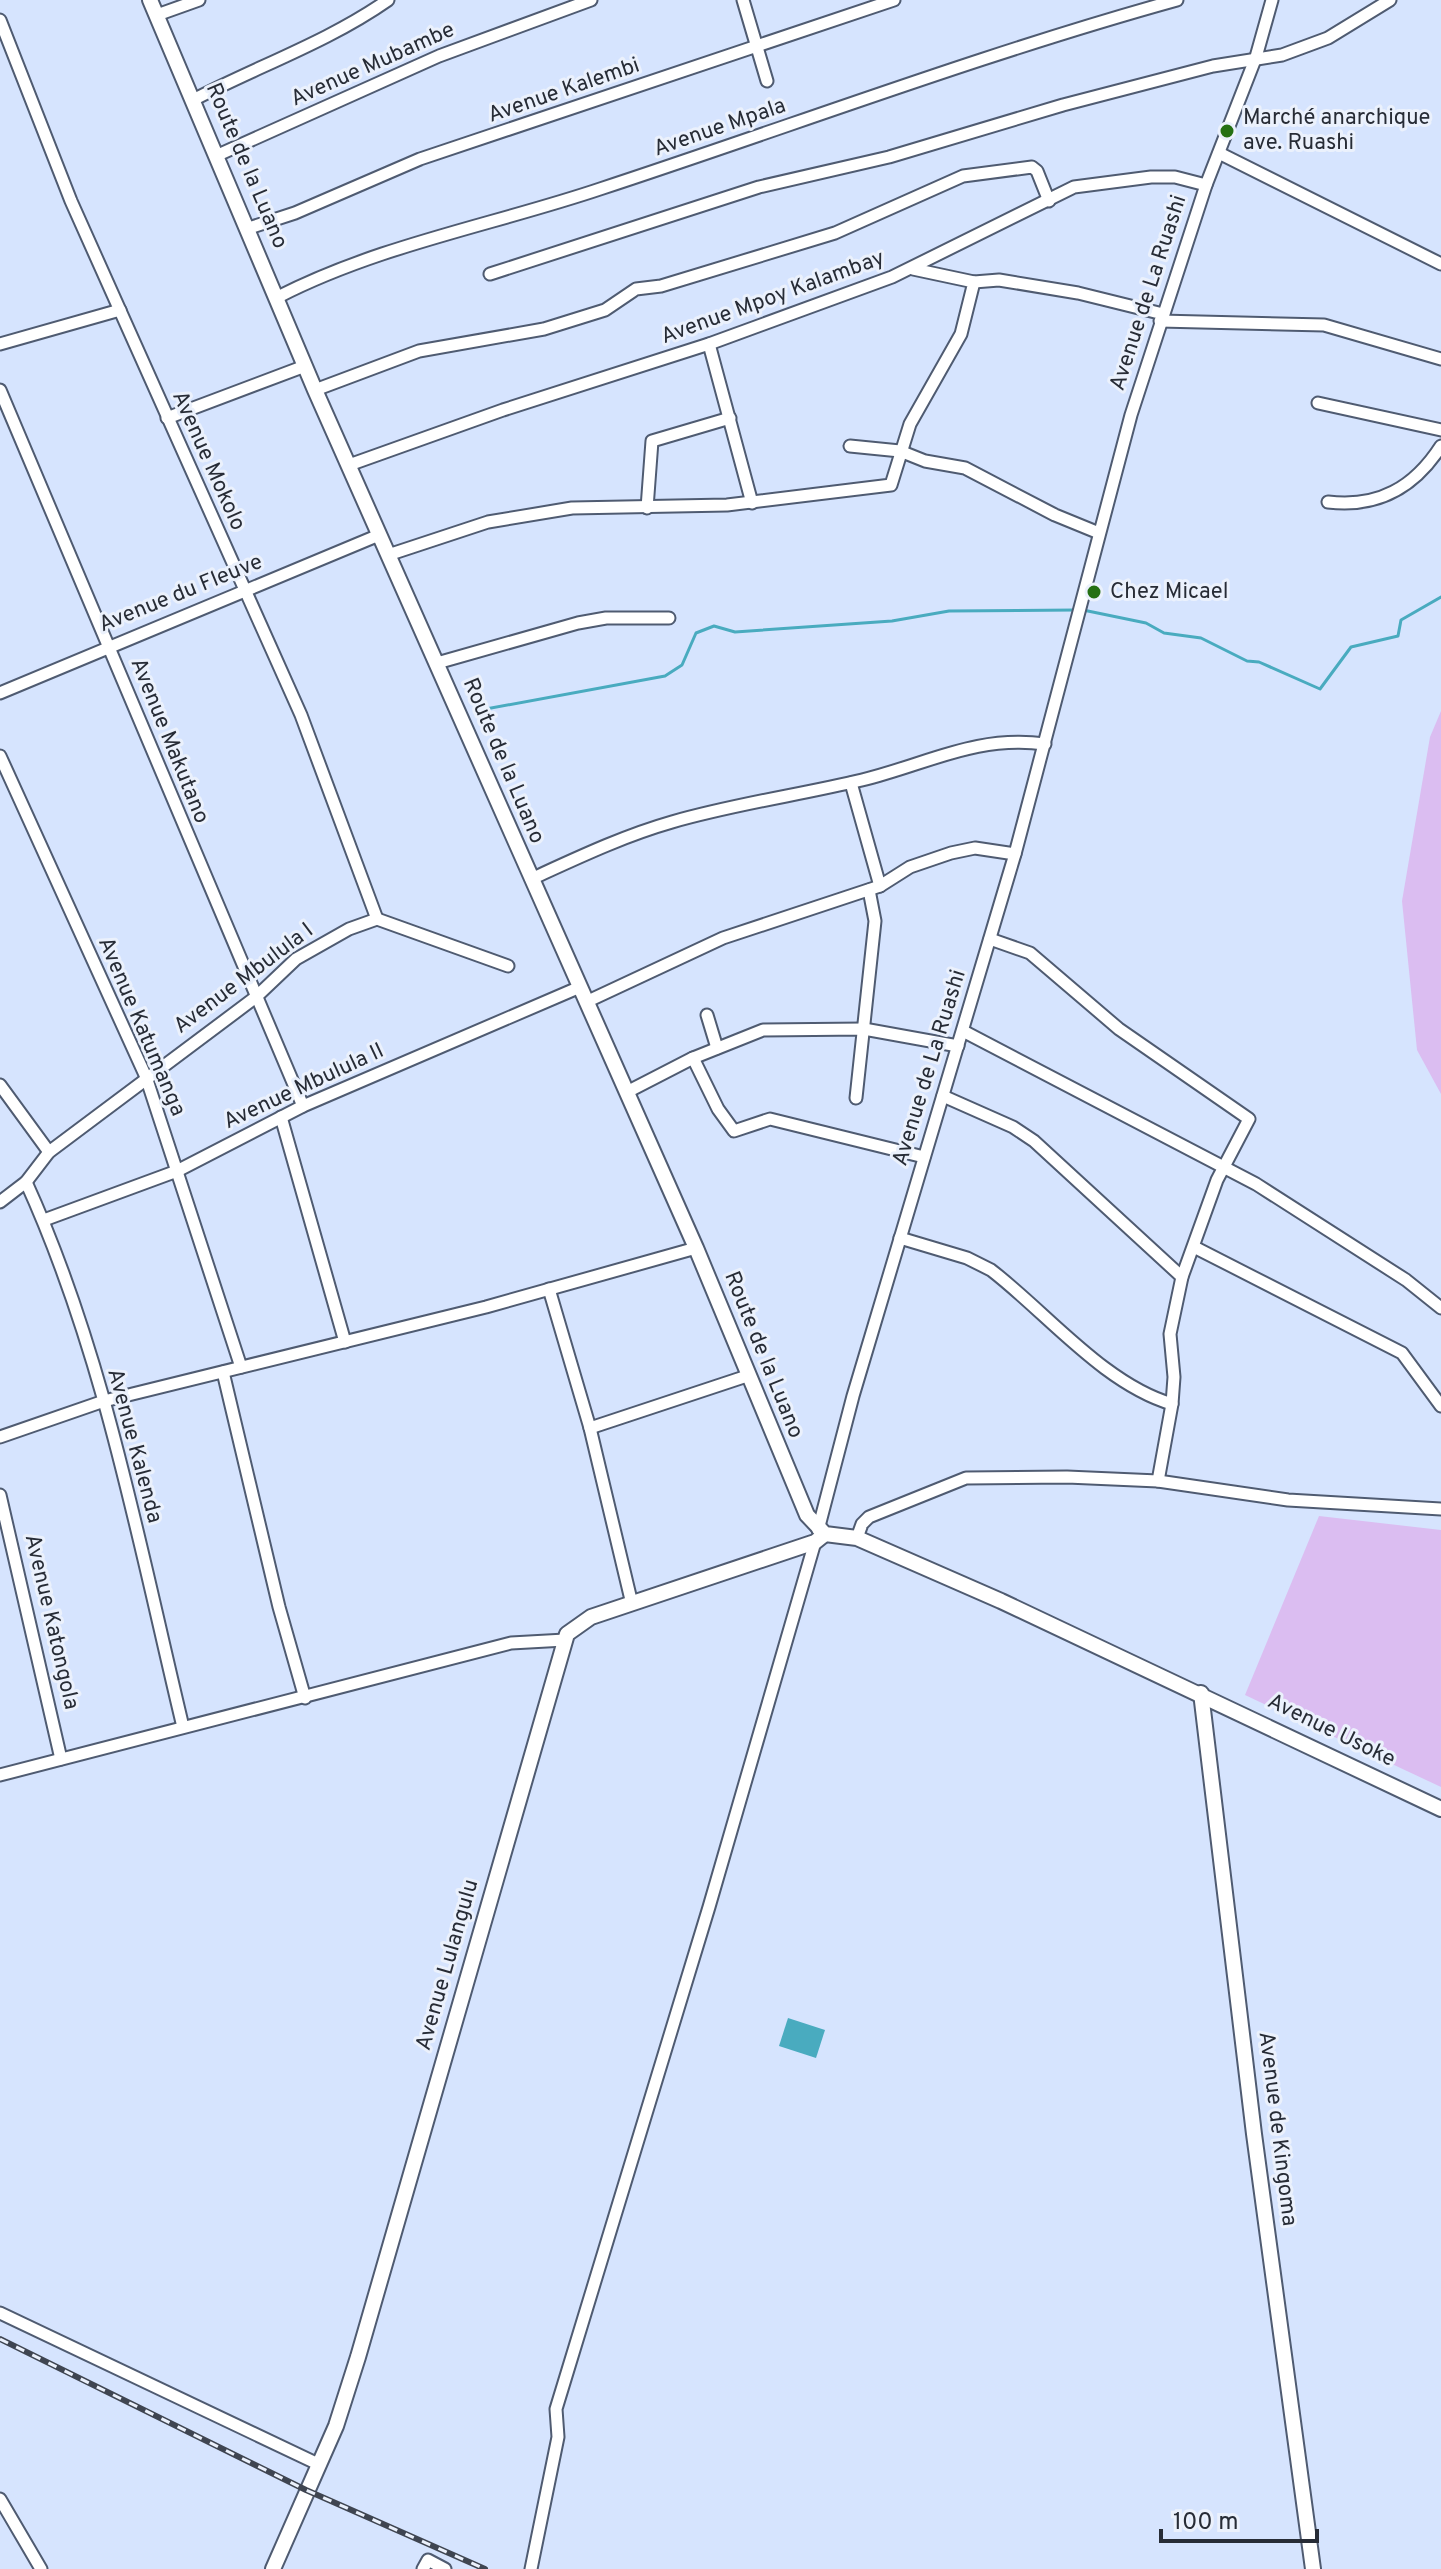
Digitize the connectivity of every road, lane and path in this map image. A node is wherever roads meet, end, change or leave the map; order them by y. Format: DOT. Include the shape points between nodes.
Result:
graph roads {
  1 [pos="150,0"];
  2 [pos="199,0"];
  3 [pos="388,0"];
  4 [pos="591,0"];
  5 [pos="743,0"];
  6 [pos="894,0"];
  7 [pos="1177,0"];
  8 [pos="1272,0"];
  9 [pos="1390,0"];
  10 [pos="157,15"];
  11 [pos="0,20"];
  12 [pos="757,47"];
  13 [pos="1256,57"];
  14 [pos="767,81"];
  15 [pos="193,100"];
  16 [pos="1219,153"];
  17 [pos="218,155"];
  18 [pos="1206,185"];
  19 [pos="1049,201"];
  20 [pos="249,228"];
  21 [pos="1441,264"];
  22 [pos="911,269"];
  23 [pos="490,274"];
  24 [pos="974,282"];
  25 [pos="278,297"];
  26 [pos="120,310"];
  27 [pos="1161,317"];
  28 [pos="0,344"];
  29 [pos="709,344"];
  30 [pos="1441,359"];
  31 [pos="305,366"];
  32 [pos="0,390"];
  33 [pos="315,390"];
  34 [pos="1318,403"];
  35 [pos="167,418"];
  36 [pos="730,418"];
  37 [pos="1441,430"];
  38 [pos="850,446"];
  39 [pos="1441,446"];
  40 [pos="900,451"];
  41 [pos="349,465"];
  42 [pos="1328,502"];
  43 [pos="752,503"];
  44 [pos="647,508"];
  45 [pos="1099,533"];
  46 [pos="379,535"];
  47 [pos="388,555"];
  48 [pos="243,590"];
  49 [pos="669,618"];
  50 [pos="109,646"];
  51 [pos="437,663"];
  52 [pos="0,693"];
  53 [pos="1045,744"];
  54 [pos="0,756"];
  55 [pos="851,783"];
  56 [pos="1015,854"];
  57 [pos="531,879"];
  58 [pos="875,888"];
  59 [pos="377,919"];
  60 [pos="990,939"];
  61 [pos="508,966"];
  62 [pos="580,987"];
  63 [pos="256,997"];
  64 [pos="586,1002"];
  65 [pos="707,1015"];
  66 [pos="864,1029"];
  67 [pos="963,1031"];
  68 [pos="958,1046"];
  69 [pos="717,1048"];
  70 [pos="693,1058"];
  71 [pos="146,1077"];
  72 [pos="0,1085"];
  73 [pos="627,1092"];
  74 [pos="943,1096"];
  75 [pos="856,1098"];
  76 [pos="303,1106"];
  77 [pos="281,1117"];
  78 [pos="49,1152"];
  79 [pos="924,1157"];
  80 [pos="1225,1168"];
  81 [pos="177,1171"];
  82 [pos="26,1182"];
  83 [pos="0,1202"];
  84 [pos="44,1220"];
  85 [pos="900,1238"];
  86 [pos="1194,1247"];
  87 [pos="696,1248"];
  88 [pos="1182,1277"];
  89 [pos="549,1289"];
  90 [pos="1441,1308"];
  91 [pos="345,1342"];
  92 [pos="241,1367"];
  93 [pos="223,1372"];
  94 [pos="747,1376"];
  95 [pos="104,1401"];
  96 [pos="1172,1404"];
  97 [pos="1441,1406"];
  98 [pos="590,1428"];
  99 [pos="0,1437"];
  100 [pos="1158,1481"];
  101 [pos="0,1495"];
  102 [pos="1441,1509"];
  103 [pos="819,1535"];
  104 [pos="857,1538"];
  105 [pos="632,1604"];
  106 [pos="565,1640"];
  107 [pos="1201,1693"];
  108 [pos="305,1698"];
  109 [pos="183,1727"];
  110 [pos="61,1759"];
  111 [pos="0,1775"];
  112 [pos="1441,1809"];
  113 [pos="0,2313"];
  114 [pos="318,2464"];
  115 [pos="0,2499"];
  116 [pos="41,2569"];
  117 [pos="273,2569"];
  118 [pos="423,2569"];
  119 [pos="445,2569"];
  120 [pos="531,2569"];
  121 [pos="1313,2569"];
  1 -- 10 [label="street, Route de la Luano"];
  2 -- 10 [label="street"];
  3 -- 15 [label="street" via="326,38"];
  4 -- 17 [label="street, Avenue Mubambe" via="473,42"];
  5 -- 12 [label="street"];
  6 -- 12 [label="street, Avenue Kalembi"];
  7 -- 25 [label="street, Avenue Mpala" via="373,258"];
  8 -- 13 [label="street, Avenue de La Ruashi"];
  9 -- 13 [label="street" via="1328,38 1282,55"];
  10 -- 15 [label="street, Route de la Luano"];
  11 -- 26 [label="street, Avenue Mokolo"];
  12 -- 14 [label="street"];
  12 -- 20 [label="street, Avenue Kalembi" via="420,159"];
  13 -- 16 [label="street, Avenue de La Ruashi"];
  13 -- 23 [label="street" via="759,187"];
  15 -- 17 [label="street, Route de la Luano"];
  16 -- 18 [label="street, Avenue de La Ruashi"];
  16 -- 21 [label="street"];
  17 -- 20 [label="street, Route de la Luano"];
  18 -- 19 [label="street, Avenue Mpoy Kalambay" via="1151,177 1084,185"];
  18 -- 27 [label="street, Avenue de La Ruashi"];
  19 -- 22 [label="street, Avenue Mpoy Kalambay"];
  19 -- 33 [label="street" via="1032,167 963,176 822,237 636,289 605,310 544,329 419,351"];
  20 -- 25 [label="street, Route de la Luano"];
  22 -- 24 [label="street"];
  22 -- 29 [label="street, Avenue Mpoy Kalambay"];
  24 -- 27 [label="street" via="999,280 1078,293"];
  24 -- 40 [label="street" via="961,334 911,421"];
  25 -- 31 [label="street, Route de la Luano"];
  26 -- 28 [label="street"];
  26 -- 35 [label="street, Avenue Mokolo"];
  27 -- 30 [label="street" via="1324,325"];
  27 -- 45 [label="street, Avenue de La Ruashi"];
  29 -- 36 [label="street"];
  29 -- 41 [label="street, Avenue Mpoy Kalambay"];
  31 -- 33 [label="street, Route de la Luano"];
  31 -- 35 [label="street"];
  32 -- 50 [label="street, Avenue Makutano"];
  33 -- 41 [label="street, Route de la Luano"];
  34 -- 37 [label="street"];
  35 -- 48 [label="street, Avenue Mokolo"];
  36 -- 43 [label="street"];
  36 -- 44 [label="street" via="652,441"];
  38 -- 40 [label="street"];
  39 -- 42 [label="street" via="1425,468 1386,497 1354,505"];
  40 -- 43 [label="street" via="897,472 887,487"];
  40 -- 45 [label="street" via="965,468"];
  41 -- 46 [label="street, Route de la Luano"];
  43 -- 44 [label="street"];
  44 -- 47 [label="street" via="582,507 509,518"];
  45 -- 53 [label="street, Avenue de La Ruashi"];
  46 -- 47 [label="street, Route de la Luano"];
  46 -- 48 [label="street, Avenue du Fleuve"];
  47 -- 51 [label="street, Route de la Luano"];
  48 -- 50 [label="street, Avenue du Fleuve"];
  48 -- 59 [label="street, Avenue Mokolo" via="301,715"];
  49 -- 51 [label="street" via="578,623"];
  50 -- 52 [label="street, Avenue du Fleuve"];
  50 -- 63 [label="street, Avenue Makutano"];
  51 -- 57 [label="street, Route de la Luano"];
  53 -- 55 [label="street" via="987,743"];
  53 -- 56 [label="street, Avenue de La Ruashi"];
  54 -- 71 [label="street, Avenue Katumanga"];
  55 -- 57 [label="street" via="670,822"];
  55 -- 58 [label="street"];
  56 -- 58 [label="street" via="962,849 910,867"];
  56 -- 60 [label="street, Avenue de La Ruashi"];
  57 -- 62 [label="street, Route de la Luano"];
  58 -- 64 [label="street" via="723,938"];
  58 -- 66 [label="street"];
  59 -- 61 [label="street"];
  59 -- 63 [label="street, Avenue Mbulula I" via="312,948"];
  60 -- 67 [label="street, Avenue de La Ruashi"];
  60 -- 80 [label="street" via="1030,953 1119,1029 1247,1114 1249,1123"];
  62 -- 64 [label="street, Route de la Luano"];
  62 -- 76 [label="street, Avenue Mbulula II"];
  63 -- 71 [label="street, Avenue Mbulula I"];
  63 -- 76 [label="street, Avenue Makutano"];
  64 -- 73 [label="street, Route de la Luano"];
  65 -- 69 [label="street"];
  66 -- 68 [label="street"];
  66 -- 69 [label="street" via="763,1030"];
  66 -- 75 [label="street"];
  67 -- 68 [label="street, Avenue de La Ruashi"];
  67 -- 80 [label="street"];
  68 -- 74 [label="street, Avenue de La Ruashi"];
  69 -- 70 [label="street"];
  70 -- 73 [label="street"];
  70 -- 79 [label="street" via="734,1131 770,1119"];
  71 -- 78 [label="street, Avenue Mbulula I"];
  71 -- 81 [label="street, Avenue Katumanga"];
  72 -- 78 [label="street"];
  73 -- 87 [label="street, Route de la Luano"];
  74 -- 79 [label="street, Avenue de La Ruashi"];
  74 -- 88 [label="street" via="1034,1141"];
  76 -- 77 [label="street, Avenue Mbulula II"];
  77 -- 81 [label="street, Avenue Mbulula II"];
  77 -- 91 [label="street"];
  78 -- 82 [label="street, Avenue Mbulula I"];
  79 -- 85 [label="street, Avenue de La Ruashi"];
  80 -- 86 [label="street"];
  80 -- 90 [label="street"];
  81 -- 84 [label="street, Avenue Mbulula II"];
  81 -- 92 [label="street, Avenue Katumanga"];
  82 -- 83 [label="street, Avenue Mbulula I"];
  82 -- 84 [label="street, Avenue Kalenda"];
  84 -- 95 [label="street, Avenue Kalenda"];
  85 -- 96 [label="street" via="991,1270 1122,1380 1149,1398"];
  85 -- 103 [label="street, Avenue de La Ruashi"];
  86 -- 88 [label="street"];
  86 -- 97 [label="street" via="1402,1353"];
  87 -- 89 [label="street"];
  87 -- 94 [label="street, Route de la Luano"];
  88 -- 96 [label="street" via="1170,1334"];
  89 -- 91 [label="street"];
  89 -- 98 [label="street"];
  91 -- 92 [label="street"];
  92 -- 93 [label="street"];
  93 -- 95 [label="street"];
  93 -- 108 [label="street"];
  94 -- 98 [label="street"];
  94 -- 103 [label="street, Route de la Luano"];
  95 -- 99 [label="street"];
  95 -- 109 [label="street, Avenue Kalenda"];
  96 -- 100 [label="street"];
  98 -- 105 [label="street"];
  100 -- 102 [label="street" via="1288,1500"];
  100 -- 104 [label="street" via="966,1478 869,1517"];
  101 -- 110 [label="street, Avenue Katongola"];
  103 -- 104 [label="street, Avenue Usoke"];
  103 -- 105 [label="street"];
  103 -- 120 [label="street, Avenue de La Ruashi" via="556,2409 558,2437"];
  104 -- 107 [label="street, Avenue Usoke"];
  105 -- 106 [label="street" via="583,1621"];
  106 -- 108 [label="street" via="511,1643"];
  106 -- 114 [label="street, Avenue Lulangulu" via="362,2345"];
  107 -- 112 [label="street, Avenue Usoke"];
  107 -- 121 [label="street, Avenue de Kingoma"];
  108 -- 109 [label="street"];
  109 -- 110 [label="street"];
  110 -- 111 [label="street"];
  113 -- 114 [label="street"];
  114 -- 117 [label="street, Avenue Lulangulu"];
  115 -- 116 [label="street"];
  118 -- 119 [label="street" via="428,2560"];
}
